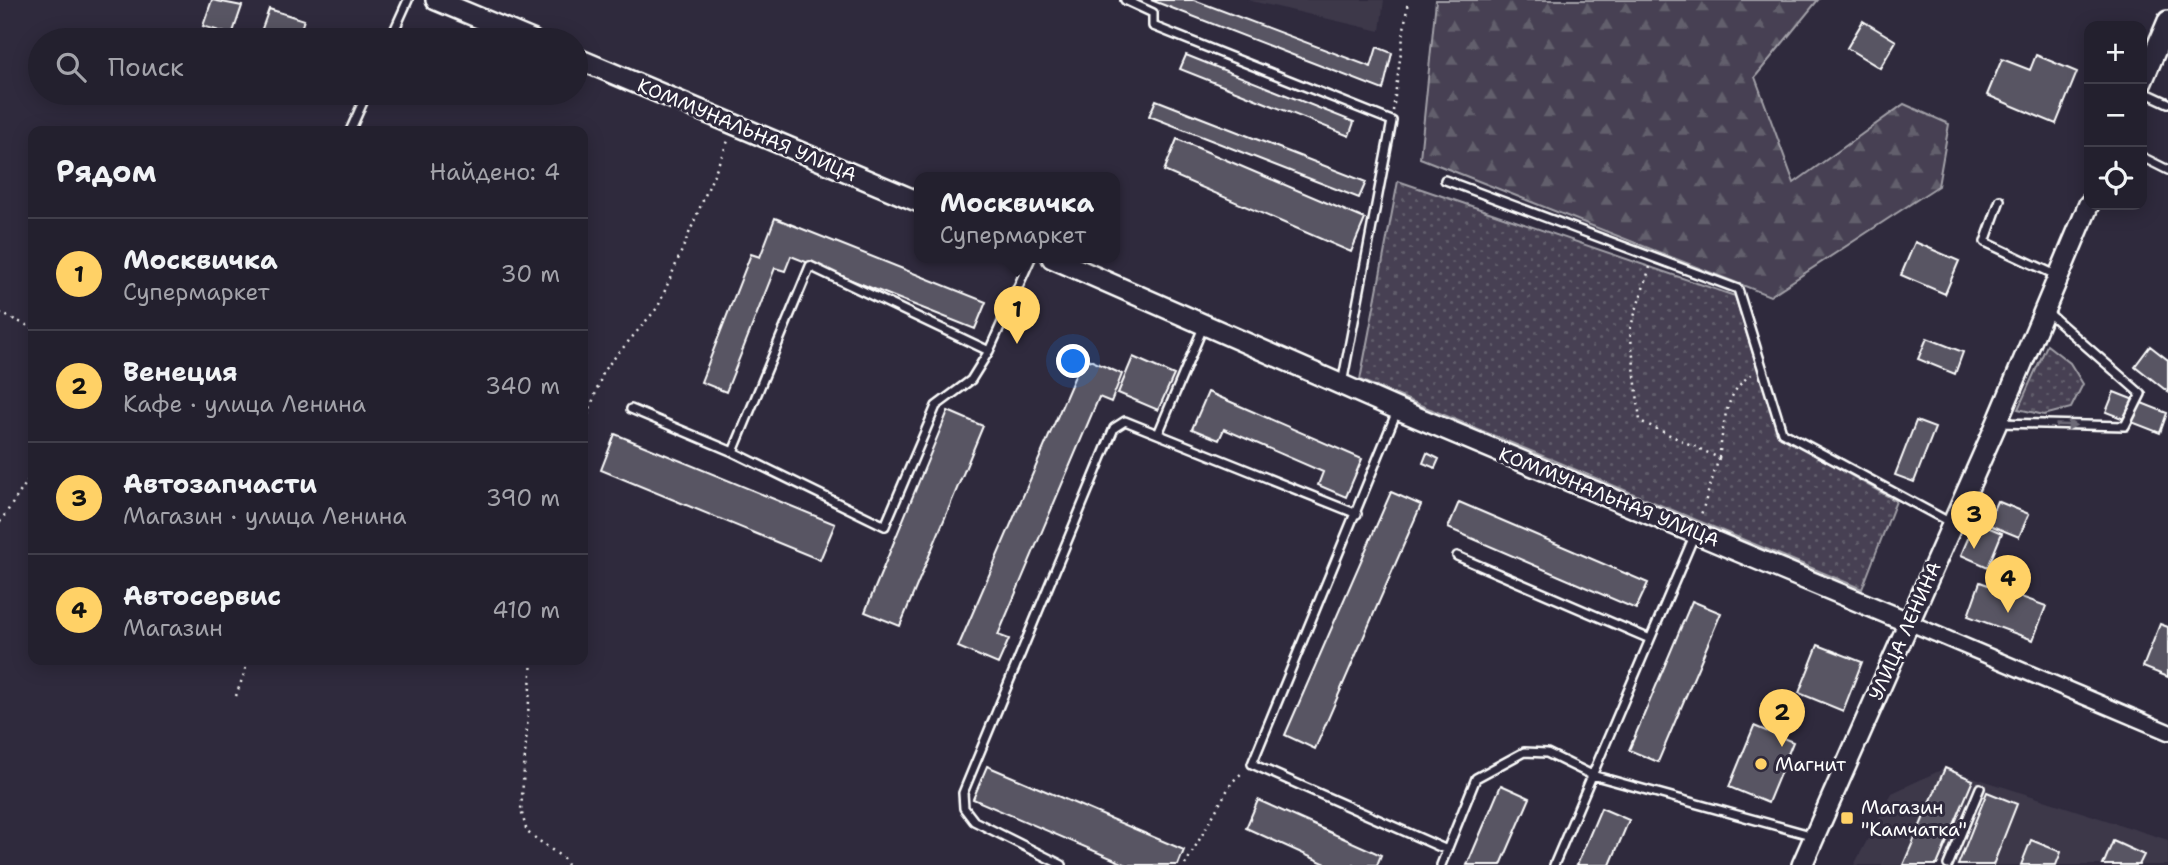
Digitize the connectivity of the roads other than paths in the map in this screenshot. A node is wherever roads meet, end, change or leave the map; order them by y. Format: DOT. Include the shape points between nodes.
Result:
graph roads {
  1 [pos="408,0"];
  2 [pos="436,0"];
  3 [pos="1125,0"];
  4 [pos="2168,21"];
  5 [pos="395,28"];
  6 [pos="504,28"];
  7 [pos="588,63"];
  8 [pos="2147,70"];
  9 [pos="2147,93"];
  10 [pos="2168,103"];
  11 [pos="362,105"];
  12 [pos="352,126"];
  13 [pos="2147,160"];
  14 [pos="2168,170"];
  15 [pos="1445,180"];
  16 [pos="914,200"];
  17 [pos="2000,200"];
  18 [pos="2086,210"];
  19 [pos="1029,263"];
  20 [pos="1063,263"];
  21 [pos="2058,276"];
  22 [pos="2044,309"];
  23 [pos="1204,325"];
  24 [pos="989,351"];
  25 [pos="1342,385"];
  26 [pos="631,409"];
  27 [pos="1398,409"];
  28 [pos="1997,423"];
  29 [pos="1158,434"];
  30 [pos="733,452"];
  31 [pos="1960,505"];
  32 [pos="1357,513"];
  33 [pos="1983,514"];
  34 [pos="1952,523"];
  35 [pos="1696,532"];
  36 [pos="1457,556"];
  37 [pos="1910,623"];
  38 [pos="1650,639"];
  39 [pos="2168,732"];
  40 [pos="1592,775"];
  41 [pos="1980,788"];
  42 [pos="1815,836"];
  43 [pos="1447,850"];
  44 [pos="1062,865"];
  45 [pos="1441,865"];
  46 [pos="1554,865"];
  47 [pos="1802,865"];
  48 [pos="1948,865"];
  1 -- 5 [label="lane"];
  2 -- 6 [label="street"];
  3 -- 25 [label="lane" via="1153,13 1153,26 1392,121"];
  4 -- 8 [label="street"];
  7 -- 16 [label="street, КОММУНАЛЬНАЯ УЛИЦА"];
  9 -- 10 [label="lane"];
  11 -- 12 [label="lane"];
  13 -- 14 [label="lane"];
  15 -- 34 [label="lane" via="1738,289 1782,432"];
  17 -- 21 [label="lane" via="1984,242"];
  18 -- 21 [label="street, УЛИЦА ЛЕНИНА"];
  19 -- 24 [label="lane"];
  20 -- 23 [label="street, КОММУНАЛЬНАЯ УЛИЦА"];
  21 -- 22 [label="street, УЛИЦА ЛЕНИНА"];
  22 -- 28 [label="street, УЛИЦА ЛЕНИНА"];
  28 -- 22 [label="lane, one-way" via="2125,426 2141,394"];
  23 -- 25 [label="street, КОММУНАЛЬНАЯ УЛИЦА"];
  23 -- 29 [label="lane"];
  24 -- 30 [label="lane" via="971,380 936,406 885,526"];
  24 -- 30 [label="lane" via="810,266"];
  25 -- 27 [label="street, КОММУНАЛЬНАЯ УЛИЦА"];
  26 -- 30 [label="lane"];
  27 -- 32 [label="lane"];
  27 -- 35 [label="street, КОММУНАЛЬНАЯ УЛИЦА"];
  28 -- 31 [label="street, УЛИЦА ЛЕНИНА"];
  29 -- 32 [label="lane"];
  29 -- 44 [label="lane" via="1125,421 1114,428 963,793 964,808 974,821"];
  31 -- 33 [label="lane"];
  31 -- 34 [label="street, УЛИЦА ЛЕНИНА"];
  32 -- 43 [label="lane" via="1252,764"];
  34 -- 37 [label="street, УЛИЦА ЛЕНИНА"];
  35 -- 37 [label="street, КОММУНАЛЬНАЯ УЛИЦА"];
  35 -- 38 [label="lane"];
  36 -- 38 [label="lane"];
  37 -- 39 [label="street, КОММУНАЛЬНАЯ УЛИЦА"];
  37 -- 42 [label="street, УЛИЦА ЛЕНИНА"];
  38 -- 40 [label="lane"];
  40 -- 42 [label="lane"];
  40 -- 43 [label="lane" via="1547,753 1524,752 1476,778"];
  40 -- 46 [label="lane"];
  41 -- 48 [label="lane"];
  42 -- 47 [label="street, УЛИЦА ЛЕНИНА"];
  43 -- 45 [label="lane"];
}
